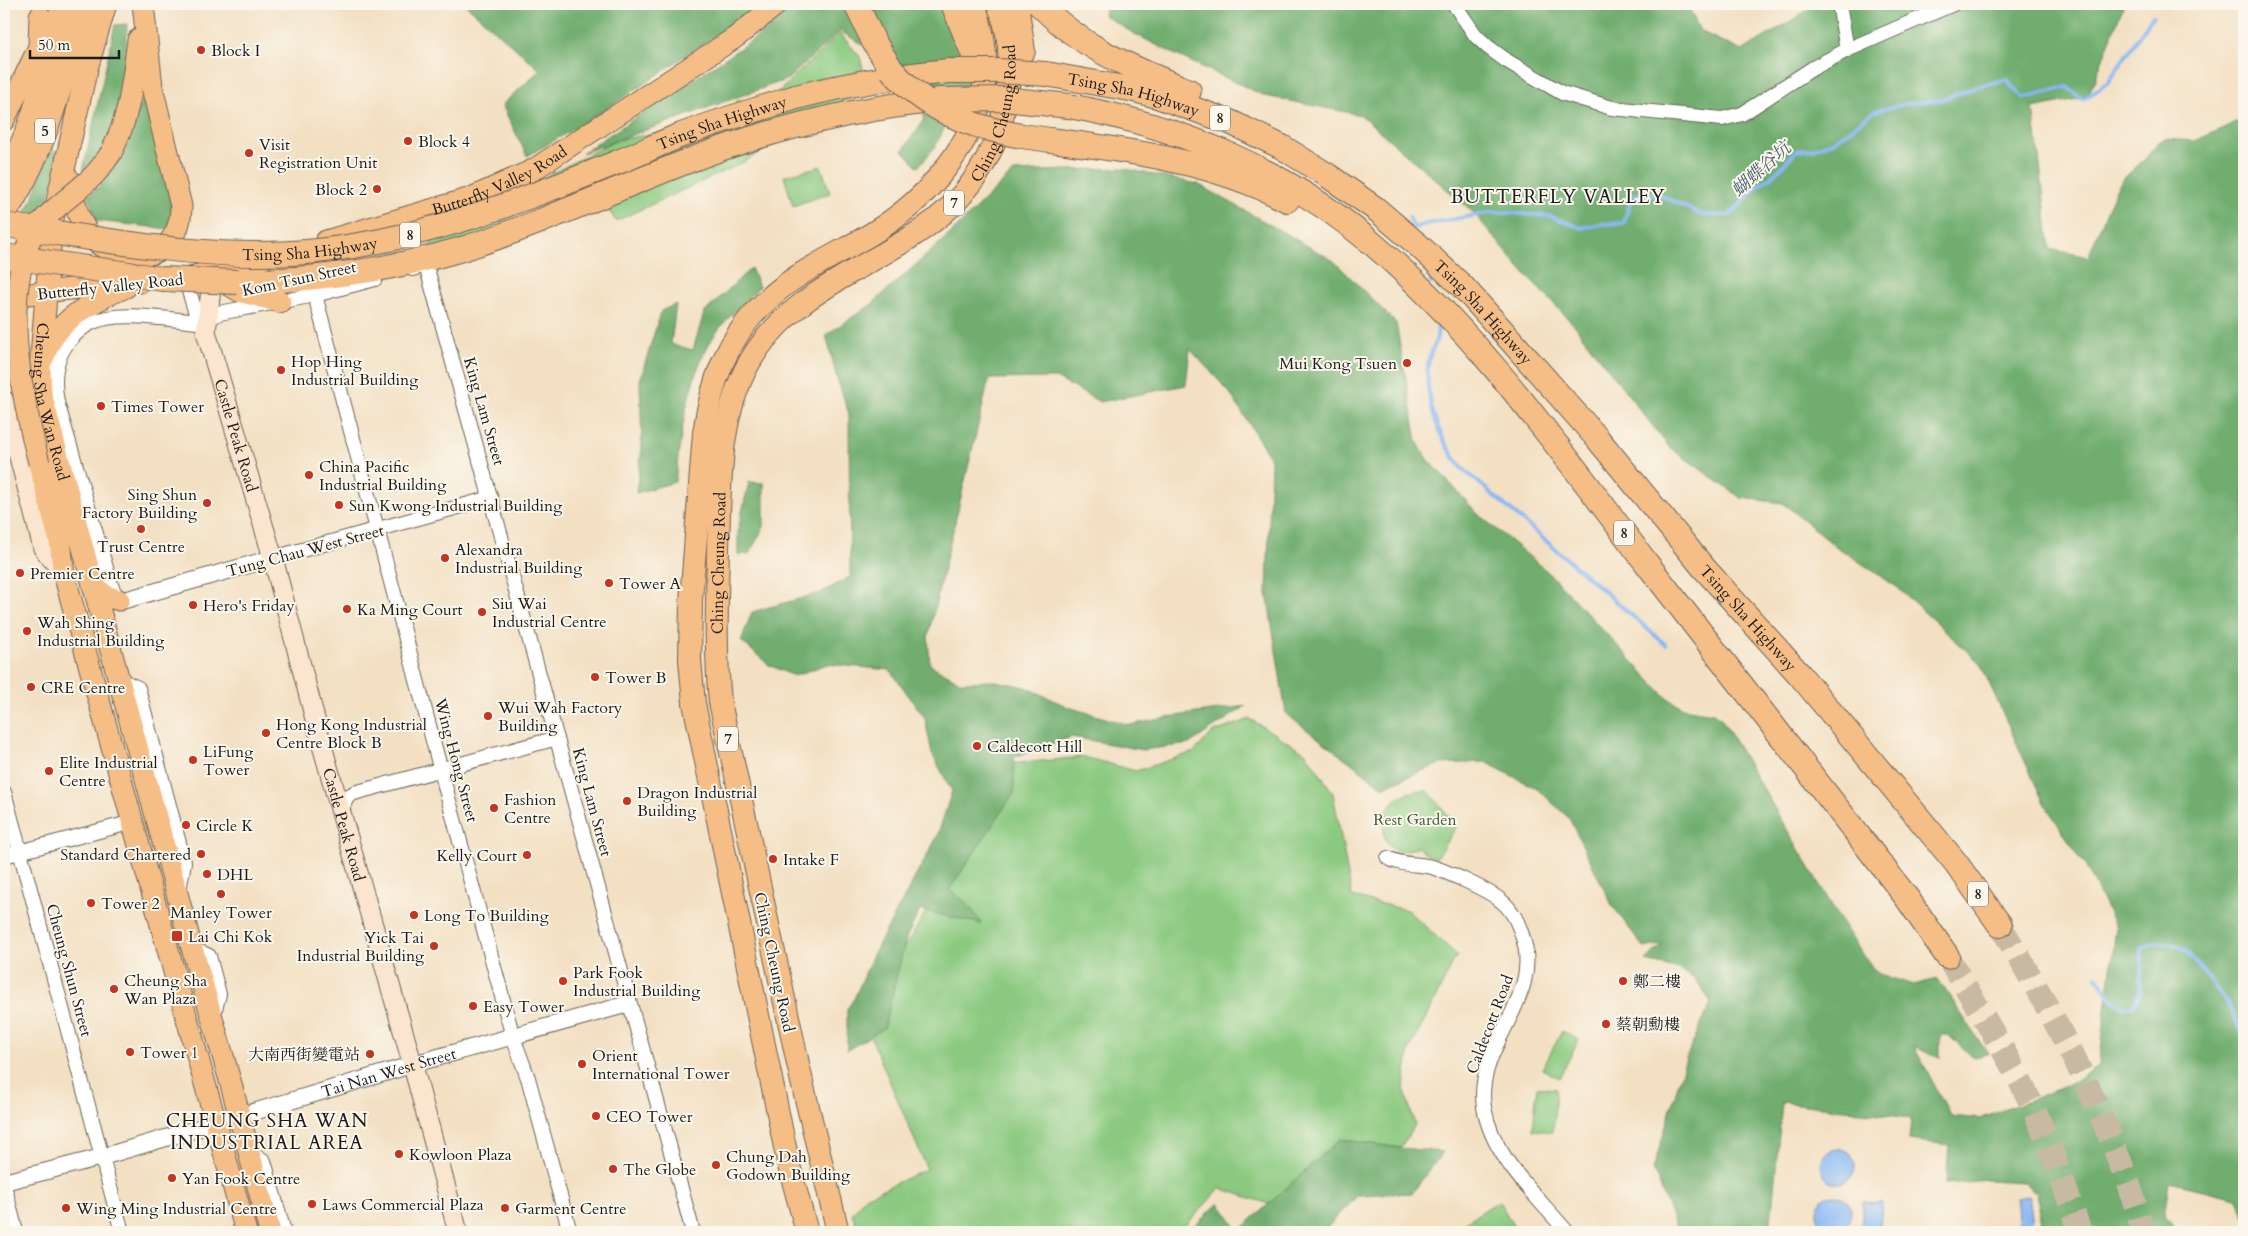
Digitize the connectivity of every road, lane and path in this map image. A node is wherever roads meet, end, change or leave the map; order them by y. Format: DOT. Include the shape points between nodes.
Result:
graph roads {
  1 [pos="85,4"];
  2 [pos="91,4"];
  3 [pos="106,4"];
  4 [pos="143,4"];
  5 [pos="777,4"];
  6 [pos="856,4"];
  7 [pos="952,4"];
  8 [pos="974,4"];
  9 [pos="998,4"];
  10 [pos="1017,4"];
  11 [pos="1039,4"];
  12 [pos="1454,4"];
  13 [pos="1839,4"];
  14 [pos="1952,4"];
  15 [pos="51,12"];
  16 [pos="38,47"];
  17 [pos="1846,50"];
  18 [pos="86,72"];
  19 [pos="1009,77"];
  20 [pos="984,85"];
  21 [pos="4,90"];
  22 [pos="4,120"];
  23 [pos="65,161"];
  24 [pos="4,177"];
  25 [pos="1376,209"];
  26 [pos="4,215"];
  27 [pos="4,225"];
  28 [pos="1373,244"];
  29 [pos="4,256"];
  30 [pos="426,266"];
  31 [pos="214,272"];
  32 [pos="184,278"];
  33 [pos="138,282"];
  34 [pos="46,293"];
  35 [pos="315,295"];
  36 [pos="4,297"];
  37 [pos="280,302"];
  38 [pos="205,324"];
  39 [pos="4,326"];
  40 [pos="4,339"];
  41 [pos="49,364"];
  42 [pos="17,378"];
  43 [pos="4,400"];
  44 [pos="491,498"];
  45 [pos="378,529"];
  46 [pos="273,558"];
  47 [pos="64,574"];
  48 [pos="94,586"];
  49 [pos="119,600"];
  50 [pos="557,738"];
  51 [pos="441,770"];
  52 [pos="4,792"];
  53 [pos="341,811"];
  54 [pos="133,822"];
  55 [pos="20,851"];
  56 [pos="4,856"];
  57 [pos="1388,858"];
  58 [pos="2000,924"];
  59 [pos="1947,956"];
  60 [pos="628,1004"];
  61 [pos="513,1037"];
  62 [pos="413,1066"];
  63 [pos="239,1117"];
  64 [pos="216,1124"];
  65 [pos="248,1149"];
  66 [pos="102,1157"];
  67 [pos="4,1183"];
  68 [pos="16,1232"];
  69 [pos="122,1232"];
  70 [pos="246,1232"];
  71 [pos="270,1232"];
  72 [pos="284,1232"];
  73 [pos="458,1232"];
  74 [pos="570,1232"];
  75 [pos="693,1232"];
  76 [pos="806,1232"];
  77 [pos="838,1232"];
  78 [pos="1567,1232"];
  1 -- 26 [label="highway, 5" via="36,154 24,183"];
  2 -- 18 [label="highway" via="84,52"];
  3 -- 18 [label="main road, Cheung Sha Wan Road"];
  4 -- 23 [label="main road" via="152,86 181,206 173,238 160,250 140,257 118,253 98,244 77,212"];
  4 -- 42 [label="main road, bridge" via="130,103 112,153 95,174 35,231 18,266 12,298 12,342"];
  5 -- 31 [label="main road, Butterfly Valley Road" via="736,38 560,154 518,178 471,198 414,216"];
  6 -- 28 [label="highway, bridge" via="891,69 920,98 946,114 1000,132 1137,153 1204,168 1282,198"];
  7 -- 20 [label="highway"];
  8 -- 20 [label="highway, Ching Cheung Road / 7" via="984,45"];
  9 -- 19 [label="highway, Ching Cheung Road / 7" via="1008,42"];
  10 -- 19 [label="highway" via="1024,50 1021,66"];
  11 -- 25 [label="highway" via="1067,31 1095,49 1215,102 1292,144 1333,172"];
  12 -- 17 [label="street" via="1476,36 1507,61 1562,93 1612,108 1722,120 1742,114"];
  13 -- 17 [label="street"];
  14 -- 17 [label="street"];
  15 -- 16 [label="highway"];
  15 -- 21 [label="main road"];
  15 -- 24 [label="highway, 5" via="52,53 21,143"];
  16 -- 22 [label="main road"];
  18 -- 23 [label="main road, Cheung Sha Wan Road"];
  19 -- 77 [label="highway, Ching Cheung Road / 7" via="996,140 986,162 967,189 929,225 822,290 779,325 761,344 749,364 727,427 717,597 716,656 720,702 802,1082"];
  20 -- 76 [label="highway, Ching Cheung Road / 7, bridge" via="963,141 923,195 875,232 800,273 753,314 725,354 706,414 700,457 691,601 690,660 694,703 788,1162"];
  23 -- 34 [label="main road, Cheung Sha Wan Road" via="52,223"];
  25 -- 27 [label="highway, Tsing Sha Highway / 8, bridge" via="1282,147 1192,108 1102,83 1046,74 982,70 886,78 796,97 678,136 492,210 422,232 347,247 258,254 213,252"];
  25 -- 58 [label="highway, Tsing Sha Highway / 8" via="1463,287 1530,361 1703,567 1800,675 1956,863"];
  28 -- 29 [label="highway, Tsing Sha Highway / 8, bridge" via="1313,200 1258,168 1178,134 1117,115 1077,108 975,99 893,106 777,132 724,148 460,249 350,274 264,282 183,281"];
  28 -- 59 [label="highway, Tsing Sha Highway / 8" via="1425,293 1505,381 1907,898"];
  30 -- 35 [label="street, Kom Tsun Street"];
  30 -- 44 [label="street, King Lam Street"];
  31 -- 32 [label="main road, Butterfly Valley Road"];
  31 -- 37 [label="main road" via="229,287"];
  31 -- 38 [label="main road, Castle Peak Road"];
  32 -- 33 [label="main road, Butterfly Valley Road"];
  32 -- 38 [label="street, Castle Peak Road"];
  33 -- 34 [label="main road, Butterfly Valley Road" via="77,286"];
  33 -- 41 [label="main road" via="72,316 54,335 45,351"];
  34 -- 36 [label="main road, Butterfly Valley Road"];
  34 -- 41 [label="main road, Cheung Sha Wan Road"];
  35 -- 37 [label="street, Kom Tsun Street"];
  35 -- 45 [label="street, Wing Hong Street"];
  37 -- 38 [label="street, Kom Tsun Street" via="219,313"];
  38 -- 41 [label="street, Kom Tsun Street" via="118,316 104,318 81,329"];
  38 -- 46 [label="main road, Castle Peak Road"];
  39 -- 41 [label="main road" via="24,331"];
  40 -- 42 [label="main road, Cheung Sha Wan Road"];
  41 -- 48 [label="main road, Cheung Sha Wan Road" via="43,406"];
  41 -- 49 [label="street, Cheung Sha Wan Road" via="55,375 57,402 112,588"];
  42 -- 47 [label="main road, Cheung Sha Wan Road, bridge" via="60,541"];
  43 -- 47 [label="main road, Cheung Sha Wan Road" via="43,548"];
  44 -- 45 [label="street, Tung Chau West Street"];
  44 -- 50 [label="street, King Lam Street"];
  45 -- 46 [label="street, Tung Chau West Street"];
  45 -- 51 [label="street, Wing Hong Street"];
  46 -- 49 [label="street, Tung Chau West Street"];
  46 -- 53 [label="main road, Castle Peak Road"];
  47 -- 54 [label="main road, Cheung Sha Wan Road"];
  48 -- 49 [label="main road" via="106,596"];
  48 -- 63 [label="main road, Cheung Sha Wan Road"];
  50 -- 51 [label="street"];
  50 -- 60 [label="street, King Lam Street"];
  51 -- 53 [label="street" via="354,793 347,797"];
  51 -- 61 [label="street, Wing Hong Street"];
  52 -- 55 [label="street, Cheung Shun Street"];
  53 -- 62 [label="main road, Castle Peak Road"];
  54 -- 55 [label="street"];
  54 -- 64 [label="main road, Cheung Sha Wan Road"];
  55 -- 56 [label="street"];
  55 -- 66 [label="street, Cheung Shun Street"];
  57 -- 78 [label="street, Caldecott Road" via="1397,863 1434,868 1491,894 1507,906 1520,928 1527,961 1525,985 1486,1070 1484,1108 1502,1155"];
  60 -- 61 [label="street, Tai Nan West Street"];
  60 -- 75 [label="street, King Lam Street"];
  61 -- 62 [label="street, Tai Nan West Street"];
  61 -- 74 [label="street, Wing Hong Street" via="528,1078"];
  62 -- 63 [label="street, Tai Nan West Street"];
  62 -- 73 [label="main road, Castle Peak Road"];
  63 -- 64 [label="street, Tai Nan West Street"];
  63 -- 65 [label="main road, Cheung Sha Wan Road"];
  64 -- 66 [label="street, Tai Nan West Street"];
  64 -- 70 [label="main road, Cheung Sha Wan Road"];
  65 -- 71 [label="main road, Cheung Sha Wan Road"];
  65 -- 72 [label="street" via="264,1161"];
  66 -- 67 [label="street, Tai Nan West Street"];
  66 -- 69 [label="street, Cheung Shun Street"];
  67 -- 68 [label="street"];
}
